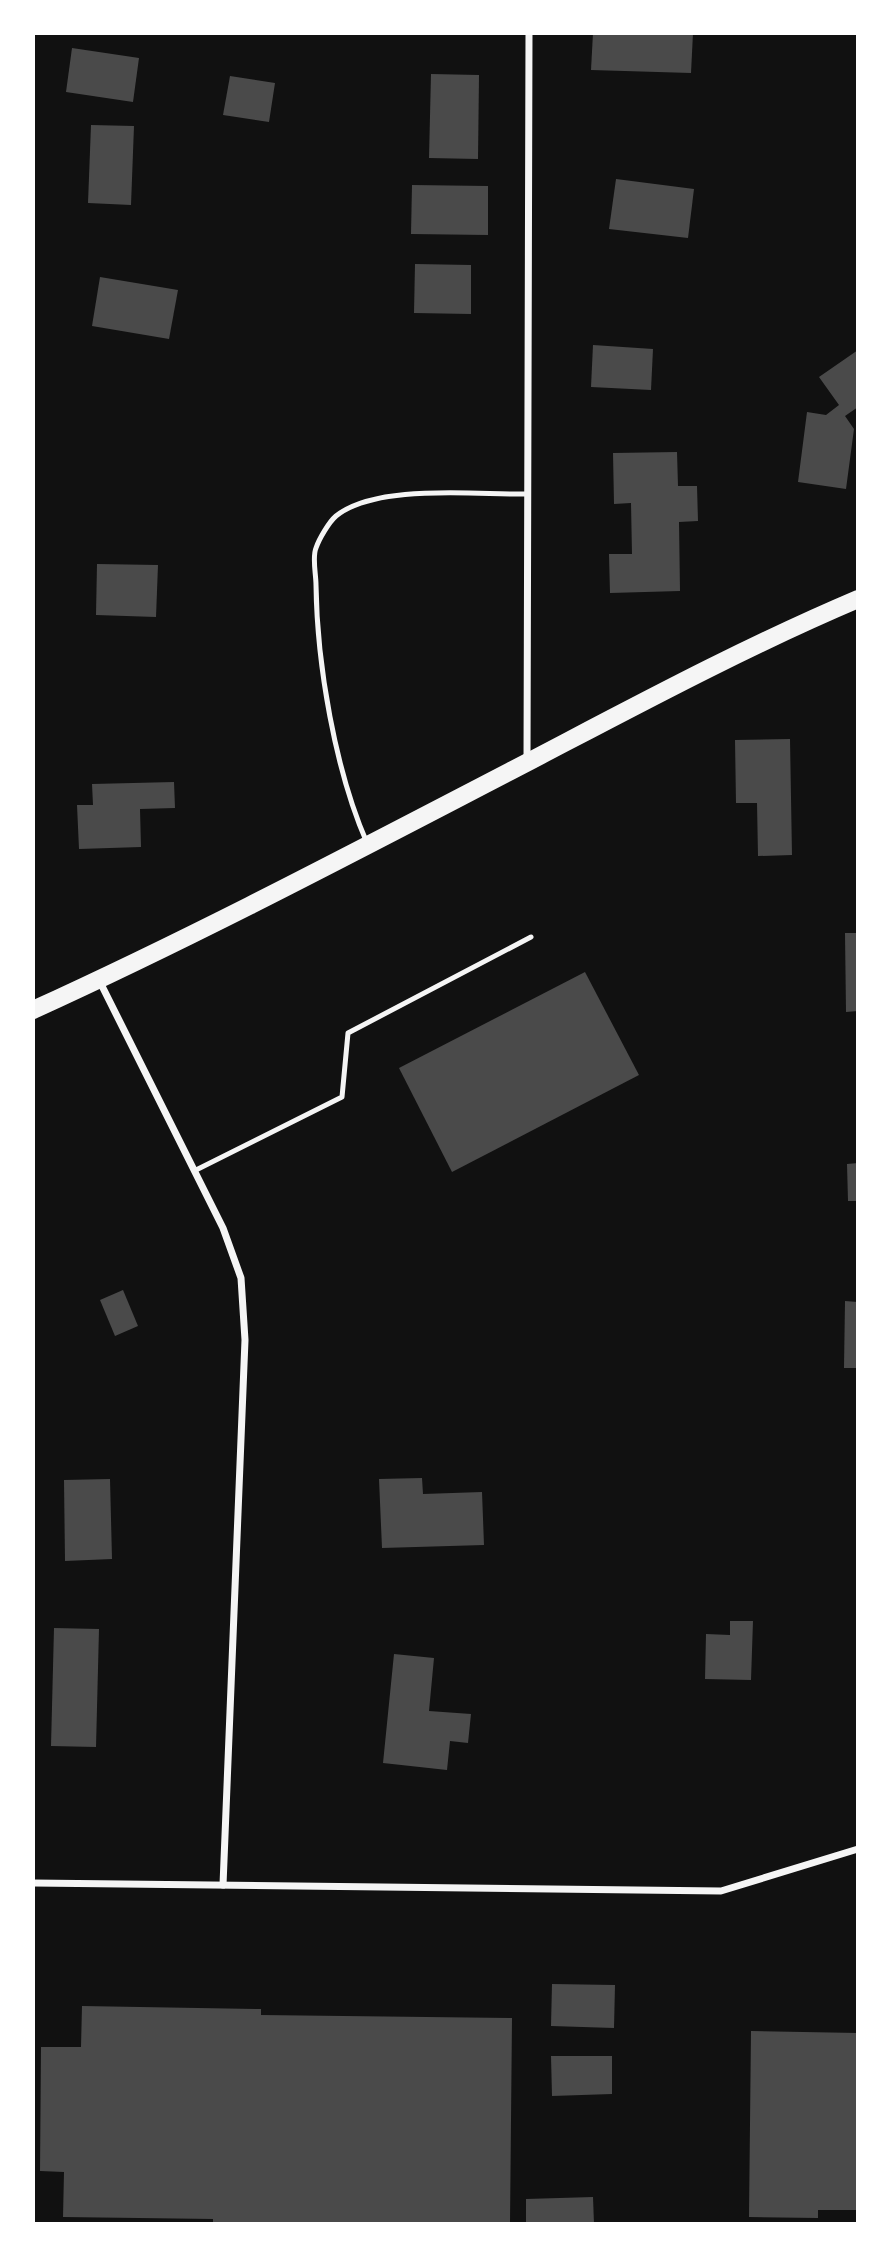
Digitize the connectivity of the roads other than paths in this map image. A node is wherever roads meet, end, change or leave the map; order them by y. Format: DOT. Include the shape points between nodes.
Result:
graph roads {
  1 [pos="530,33"];
  2 [pos="528,494"];
  3 [pos="857,604"];
  4 [pos="527,762"];
  5 [pos="368,844"];
  6 [pos="531,937"];
  7 [pos="99,980"];
  8 [pos="33,1010"];
  9 [pos="194,1171"];
  10 [pos="858,1849"];
  11 [pos="33,1883"];
  12 [pos="223,1885"];
  1 -- 2 [label="street"];
  2 -- 4 [label="street"];
  2 -- 5 [label="lane" via="376,498 335,517 315,549 316,611 326,691 355,816"];
  3 -- 4 [label="main road" via="763,639"];
  4 -- 5 [label="main road"];
  5 -- 7 [label="main road"];
  6 -- 9 [label="lane" via="348,1033 342,1097"];
  7 -- 8 [label="main road"];
  7 -- 9 [label="street"];
  9 -- 12 [label="street" via="223,1228 241,1278 245,1340"];
  10 -- 12 [label="street" via="721,1891"];
  11 -- 12 [label="street"];
}
